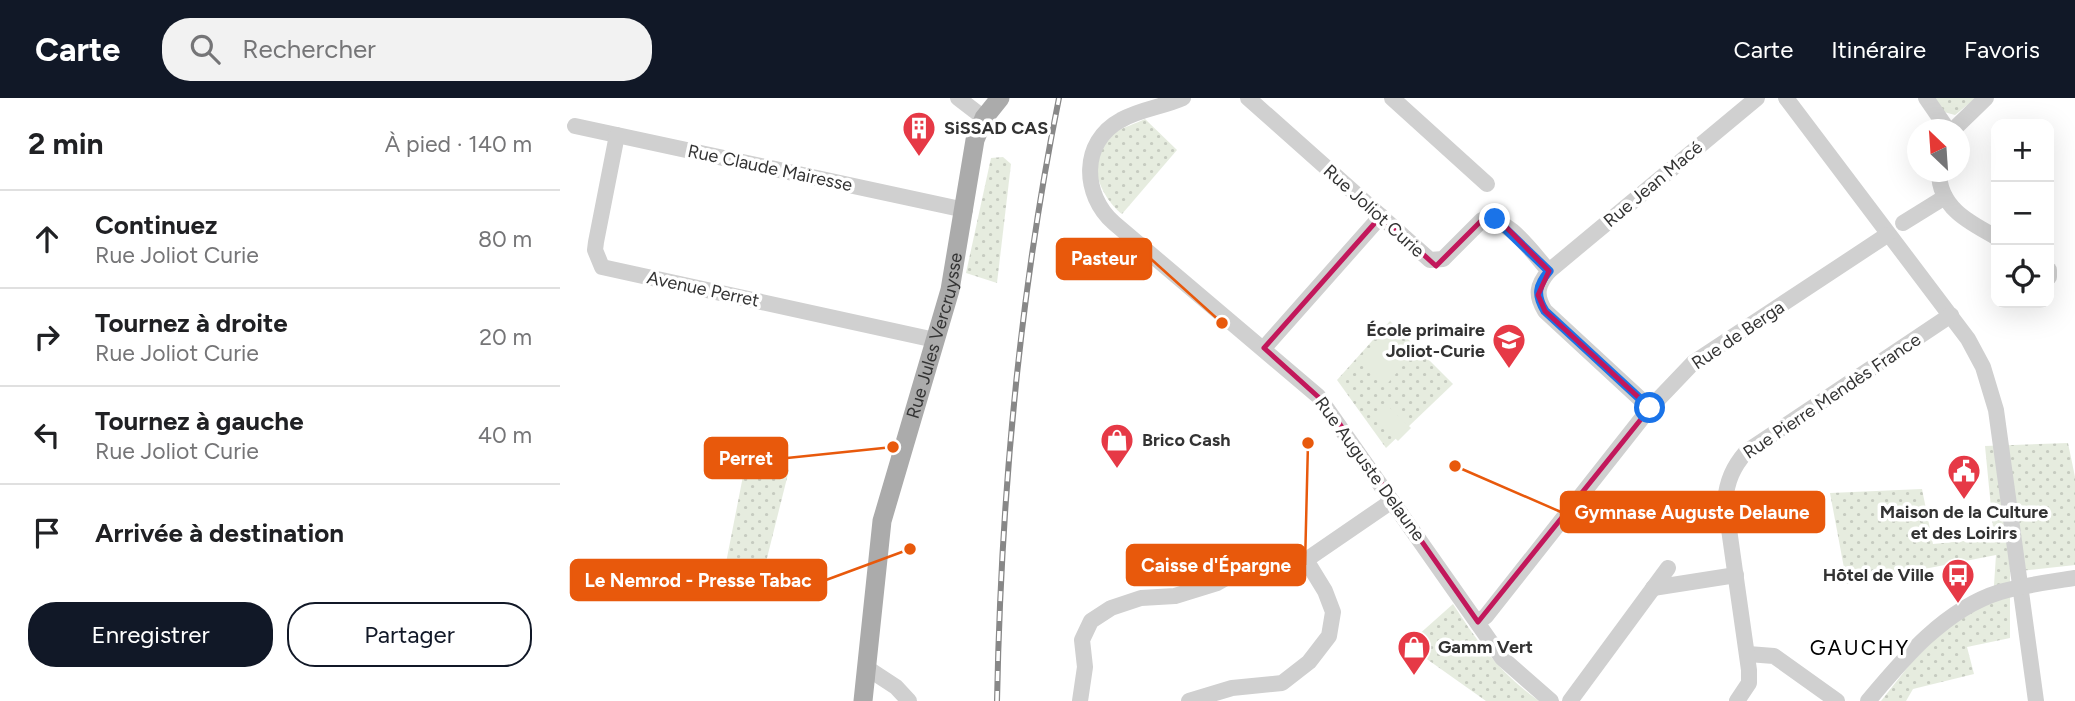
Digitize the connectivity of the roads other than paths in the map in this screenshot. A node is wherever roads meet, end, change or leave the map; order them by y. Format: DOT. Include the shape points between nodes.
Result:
graph roads {
  1 [pos="957,98"];
  2 [pos="1000,98"];
  3 [pos="1183,98"];
  4 [pos="1248,98"];
  5 [pos="1392,98"];
  6 [pos="1757,98"];
  7 [pos="1786,98"];
  8 [pos="1926,98"];
  9 [pos="1986,98"];
  10 [pos="984,118"];
  11 [pos="1942,119"];
  12 [pos="1962,119"];
  13 [pos="575,126"];
  14 [pos="617,135"];
  15 [pos="1941,182"];
  16 [pos="1487,184"];
  17 [pos="1945,197"];
  18 [pos="965,210"];
  19 [pos="1381,216"];
  20 [pos="1903,223"];
  21 [pos="1991,234"];
  22 [pos="1887,235"];
  23 [pos="1549,271"];
  24 [pos="1951,315"];
  25 [pos="935,340"];
  26 [pos="1264,348"];
  27 [pos="1650,408"];
  28 [pos="1392,501"];
  29 [pos="1306,560"];
  30 [pos="1668,568"];
  31 [pos="1736,575"];
  32 [pos="2075,578"];
  33 [pos="2021,587"];
  34 [pos="1653,588"];
  35 [pos="1478,622"];
  36 [pos="1749,662"];
  37 [pos="867,668"];
  38 [pos="1082,698"];
  39 [pos="863,701"];
  40 [pos="909,701"];
  41 [pos="1189,701"];
  42 [pos="1551,701"];
  43 [pos="1570,701"];
  44 [pos="1737,701"];
  45 [pos="1837,701"];
  46 [pos="1868,701"];
  47 [pos="2036,701"];
  1 -- 10 [label="street"];
  2 -- 10 [label="main road, Rue Jules Vercruysse"];
  3 -- 26 [label="street, Rue Auguste Delaune" via="1121,120 1103,134 1090,168 1091,191 1114,223"];
  4 -- 19 [label="street, Rue Joliot Curie"];
  5 -- 16 [label="street"];
  6 -- 23 [label="street, Rue Jean Macé"];
  7 -- 22 [label="street"];
  8 -- 11 [label="street"];
  9 -- 12 [label="street"];
  10 -- 18 [label="main road, Rue Jules Vercruysse" via="975,140"];
  13 -- 14 [label="street, Rue Claude Mairesse"];
  14 -- 18 [label="street, Rue Claude Mairesse"];
  14 -- 25 [label="street, Avenue Perret" via="595,250 602,267"];
  15 -- 17 [label="street"];
  17 -- 20 [label="street"];
  17 -- 21 [label="street" via="1954,211"];
  18 -- 25 [label="main road, Rue Jules Vercruysse"];
  19 -- 23 [label="street, Rue Joliot Curie" via="1436,262 1477,223 1495,219"];
  19 -- 26 [label="street"];
  22 -- 24 [label="street"];
  22 -- 27 [label="street, Rue de Berga" via="1693,363"];
  23 -- 27 [label="street" via="1539,284 1545,311"];
  24 -- 31 [label="street, Rue Pierre Mendès France" via="1746,452 1726,485"];
  24 -- 33 [label="street" via="1983,367 1993,393"];
  25 -- 37 [label="main road, Rue Jules Vercruysse" via="883,521"];
  26 -- 28 [label="street, Rue Auguste Delaune" via="1325,403"];
  27 -- 35 [label="street, Rue de Berga"];
  28 -- 29 [label="street"];
  28 -- 35 [label="street, Rue Auguste Delaune"];
  29 -- 38 [label="street" via="1278,558 1175,596 1141,598 1111,608 1091,621 1082,640"];
  29 -- 41 [label="street" via="1333,612 1329,636 1309,662 1282,683 1232,688"];
  30 -- 34 [label="street"];
  31 -- 34 [label="street"];
  31 -- 36 [label="street, Rue Pierre Mendès France"];
  32 -- 33 [label="street"];
  33 -- 46 [label="street" via="1998,593 1947,620"];
  33 -- 47 [label="street"];
  34 -- 43 [label="street"];
  35 -- 42 [label="street, Rue Auguste Delaune" via="1507,664"];
  36 -- 44 [label="street" via="1749,683"];
  36 -- 45 [label="street" via="1774,656"];
  37 -- 39 [label="main road, Rue Jules Vercruysse"];
  37 -- 40 [label="street"];
}
